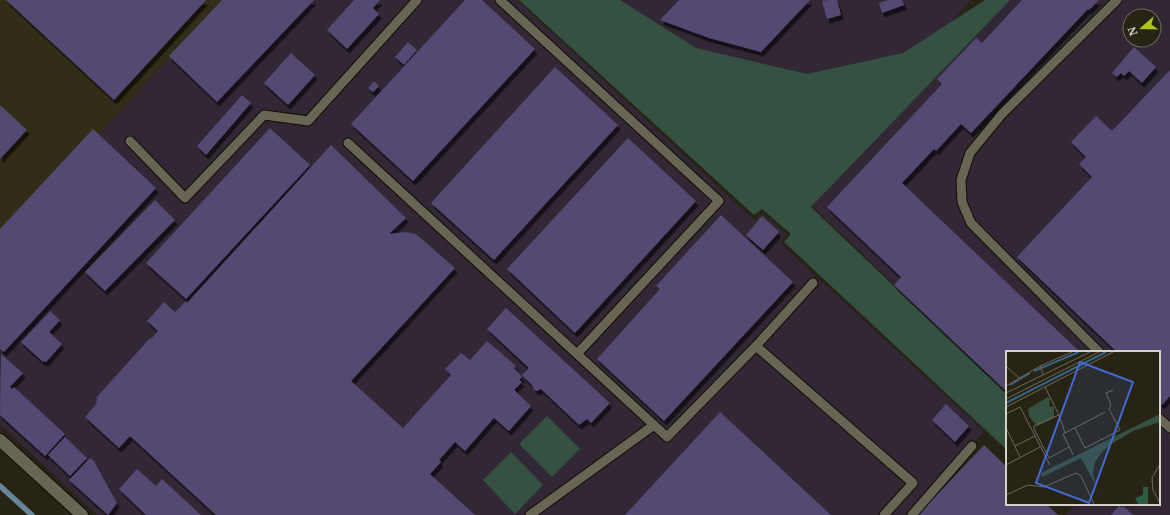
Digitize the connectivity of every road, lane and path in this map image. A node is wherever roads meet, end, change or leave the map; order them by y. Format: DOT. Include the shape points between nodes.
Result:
graph roads {
  1 [pos="416,0"];
  2 [pos="500,0"];
  3 [pos="1117,0"];
  4 [pos="130,141"];
  5 [pos="348,143"];
  6 [pos="813,283"];
  7 [pos="756,346"];
  8 [pos="1098,351"];
  9 [pos="577,354"];
  10 [pos="1160,419"];
  11 [pos="654,425"];
  12 [pos="1170,428"];
  13 [pos="0,440"];
  14 [pos="972,446"];
  15 [pos="82,515"];
  16 [pos="530,515"];
  17 [pos="884,515"];
  18 [pos="912,515"];
  1 -- 4 [label="lane" via="308,122 264,115 185,198"];
  2 -- 9 [label="lane" via="719,201"];
  3 -- 8 [label="lane" via="1002,114 970,153 961,180 962,202 971,223"];
  5 -- 9 [label="lane"];
  6 -- 7 [label="lane"];
  7 -- 11 [label="lane" via="667,437"];
  7 -- 17 [label="lane" via="913,483"];
  9 -- 11 [label="lane"];
  10 -- 12 [label="lane"];
  11 -- 16 [label="lane"];
  13 -- 15 [label="street"];
  14 -- 18 [label="lane"];
}
